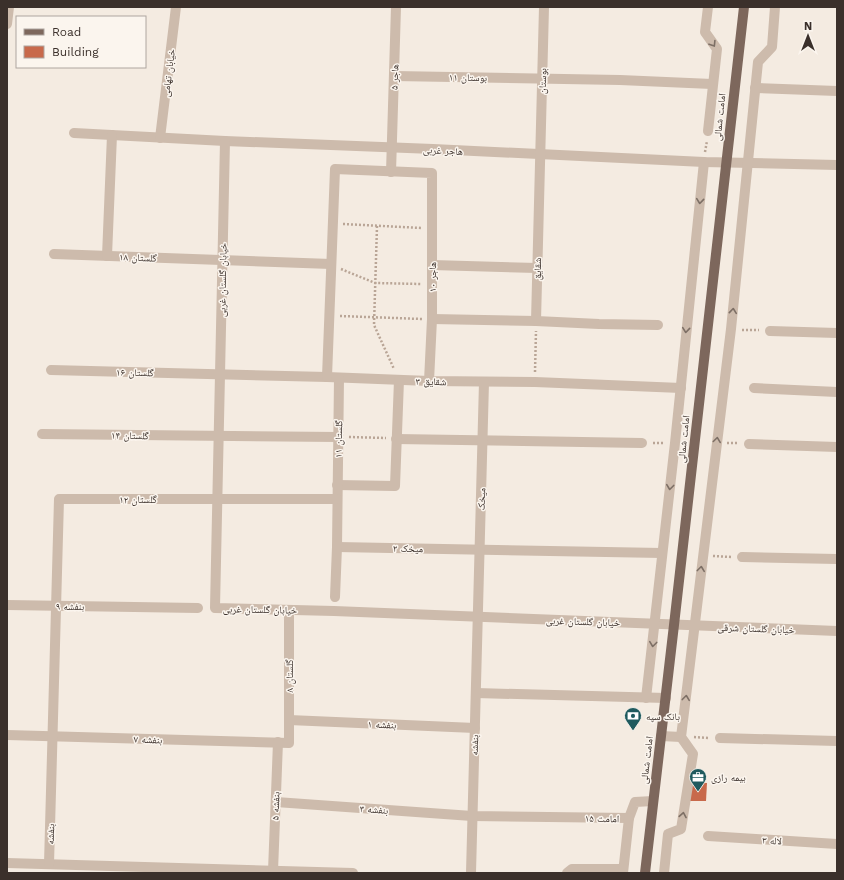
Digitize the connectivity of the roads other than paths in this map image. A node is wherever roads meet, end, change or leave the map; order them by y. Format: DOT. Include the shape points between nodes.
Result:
graph roads {
  1 [pos="9,7"];
  2 [pos="176,7"];
  3 [pos="396,7"];
  4 [pos="544,7"];
  5 [pos="708,7"];
  6 [pos="744,7"];
  7 [pos="774,7"];
  8 [pos="7,24"];
  9 [pos="394,76"];
  10 [pos="542,78"];
  11 [pos="712,84"];
  12 [pos="756,88"];
  13 [pos="837,91"];
  14 [pos="708,131"];
  15 [pos="74,133"];
  16 [pos="112,135"];
  17 [pos="160,138"];
  18 [pos="225,141"];
  19 [pos="392,148"];
  20 [pos="540,155"];
  21 [pos="704,162"];
  22 [pos="726,163"];
  23 [pos="748,163"];
  24 [pos="837,165"];
  25 [pos="391,172"];
  26 [pos="54,254"];
  27 [pos="107,256"];
  28 [pos="223,261"];
  29 [pos="330,264"];
  30 [pos="432,265"];
  31 [pos="537,268"];
  32 [pos="432,319"];
  33 [pos="536,321"];
  34 [pos="658,325"];
  35 [pos="770,331"];
  36 [pos="837,333"];
  37 [pos="51,370"];
  38 [pos="220,374"];
  39 [pos="327,377"];
  40 [pos="339,378"];
  41 [pos="399,380"];
  42 [pos="429,381"];
  43 [pos="484,382"];
  44 [pos="681,388"];
  45 [pos="754,388"];
  46 [pos="837,392"];
  47 [pos="42,434"];
  48 [pos="219,437"];
  49 [pos="338,437"];
  50 [pos="396,438"];
  51 [pos="483,441"];
  52 [pos="642,443"];
  53 [pos="749,444"];
  54 [pos="837,448"];
  55 [pos="337,485"];
  56 [pos="59,499"];
  57 [pos="217,499"];
  58 [pos="337,499"];
  59 [pos="337,547"];
  60 [pos="480,549"];
  61 [pos="662,553"];
  62 [pos="742,557"];
  63 [pos="837,559"];
  64 [pos="335,597"];
  65 [pos="7,605"];
  66 [pos="56,606"];
  67 [pos="198,608"];
  68 [pos="289,610"];
  69 [pos="478,617"];
  70 [pos="655,624"];
  71 [pos="674,625"];
  72 [pos="694,625"];
  73 [pos="837,631"];
  74 [pos="476,693"];
  75 [pos="646,698"];
  76 [pos="666,698"];
  77 [pos="289,720"];
  78 [pos="475,728"];
  79 [pos="7,735"];
  80 [pos="53,736"];
  81 [pos="661,736"];
  82 [pos="681,737"];
  83 [pos="720,738"];
  84 [pos="837,741"];
  85 [pos="278,742"];
  86 [pos="289,743"];
  87 [pos="653,801"];
  88 [pos="276,802"];
  89 [pos="472,816"];
  90 [pos="541,817"];
  91 [pos="629,818"];
  92 [pos="708,836"];
  93 [pos="837,844"];
  94 [pos="7,863"];
  95 [pos="49,864"];
  96 [pos="273,871"];
  97 [pos="623,871"];
  98 [pos="252,872"];
  99 [pos="354,873"];
  100 [pos="471,873"];
  101 [pos="567,873"];
  102 [pos="645,873"];
  103 [pos="664,873"];
  1 -- 8 [label="street"];
  2 -- 17 [label="street, خیابان تهامی"];
  3 -- 9 [label="street, هاجر ۵"];
  4 -- 10 [label="street, بوستان"];
  5 -- 11 [label="street, one-way" via="705,32 717,50"];
  6 -- 22 [label="main road, امامت شمالی"];
  7 -- 12 [label="street" via="772,47 758,62"];
  9 -- 10 [label="street, بوستان ۱۱"];
  9 -- 19 [label="street, هاجر ۵"];
  10 -- 11 [label="street, بوستان ۱۱"];
  10 -- 20 [label="street, بوستان"];
  11 -- 14 [label="street"];
  12 -- 13 [label="street"];
  12 -- 23 [label="street"];
  15 -- 16 [label="street, هاجر غربی"];
  16 -- 17 [label="street, هاجر غربی"];
  16 -- 27 [label="street"];
  17 -- 18 [label="street, هاجر غربی"];
  18 -- 19 [label="street, هاجر غربی"];
  18 -- 28 [label="street, خیابان گلستان غربی"];
  19 -- 20 [label="street, هاجر غربی"];
  19 -- 25 [label="street, هاجر ۵"];
  20 -- 21 [label="street, هاجر غربی"];
  20 -- 31 [label="street, شقایق"];
  21 -- 22 [label="street, هاجر غربی"];
  21 -- 44 [label="street, one-way"];
  22 -- 23 [label="street, هاجر غربی"];
  22 -- 71 [label="main road, امامت شمالی"];
  23 -- 24 [label="street, هاجر غربی"];
  72 -- 23 [label="street, one-way" via="731,329"];
  25 -- 29 [label="street" via="335,170"];
  25 -- 30 [label="street, هاجر ۱۰" via="432,173"];
  26 -- 27 [label="street, گلستان ۱۸"];
  27 -- 28 [label="street, گلستان ۱۸"];
  28 -- 29 [label="street, گلستان ۱۸"];
  28 -- 38 [label="street, خیابان گلستان غربی"];
  29 -- 39 [label="street"];
  30 -- 31 [label="street"];
  30 -- 32 [label="street, هاجر ۱۰"];
  31 -- 33 [label="street, شقایق"];
  32 -- 33 [label="street"];
  32 -- 42 [label="street, هاجر ۱۰"];
  33 -- 34 [label="street"];
  35 -- 36 [label="street"];
  37 -- 38 [label="street, گلستان ۱۶"];
  38 -- 39 [label="street, گلستان ۱۶"];
  38 -- 48 [label="street, خیابان گلستان غربی"];
  39 -- 40 [label="street, شقایق ۳"];
  40 -- 41 [label="street, شقایق ۳"];
  40 -- 49 [label="street, گلستان ۱۱"];
  41 -- 42 [label="street, شقایق ۳"];
  41 -- 50 [label="street"];
  42 -- 43 [label="street, شقایق ۳"];
  43 -- 44 [label="street, شقایق ۳"];
  43 -- 51 [label="street, میخک"];
  44 -- 61 [label="street, one-way"];
  45 -- 46 [label="street"];
  47 -- 48 [label="street, گلستان ۱۴"];
  48 -- 49 [label="street, گلستان ۱۴"];
  48 -- 57 [label="street, خیابان گلستان غربی"];
  49 -- 55 [label="street, گلستان ۱۱"];
  50 -- 51 [label="street"];
  50 -- 55 [label="street" via="395,486"];
  51 -- 52 [label="street"];
  51 -- 60 [label="street, میخک"];
  53 -- 54 [label="street"];
  55 -- 58 [label="street, گلستان ۱۱"];
  56 -- 57 [label="street, گلستان ۱۲"];
  56 -- 66 [label="street, بنفشه"];
  57 -- 58 [label="street"];
  57 -- 68 [label="street, خیابان گلستان غربی" via="215,608"];
  58 -- 59 [label="street, گلستان ۱۱"];
  59 -- 60 [label="street, میخک ۲"];
  59 -- 64 [label="street, گلستان ۱۱"];
  60 -- 61 [label="street, میخک ۲"];
  60 -- 69 [label="street, میخک"];
  61 -- 70 [label="street"];
  62 -- 63 [label="street"];
  65 -- 66 [label="street, بنفشه ۹"];
  66 -- 67 [label="street, بنفشه ۹"];
  66 -- 80 [label="street, بنفشه"];
  68 -- 69 [label="street, خیابان گلستان غربی"];
  68 -- 77 [label="street, گلستان ۸"];
  69 -- 70 [label="street, خیابان گلستان غربی"];
  69 -- 74 [label="street, بنفشه"];
  70 -- 71 [label="street, خیابان گلستان غربی"];
  70 -- 75 [label="street, one-way"];
  71 -- 72 [label="street, خیابان گلستان شرقی"];
  71 -- 76 [label="main road, امامت شمالی"];
  72 -- 73 [label="street, خیابان گلستان شرقی"];
  82 -- 72 [label="street, one-way"];
  74 -- 75 [label="street"];
  74 -- 78 [label="street, بنفشه"];
  75 -- 76 [label="street"];
  76 -- 81 [label="main road, امامت شمالی"];
  77 -- 78 [label="street, بنفشه ۱"];
  77 -- 86 [label="street, گلستان ۸"];
  78 -- 89 [label="street, بنفشه"];
  79 -- 80 [label="street, بنفشه ۷"];
  80 -- 85 [label="street, بنفشه ۷"];
  80 -- 95 [label="street, بنفشه"];
  81 -- 82 [label="street"];
  81 -- 87 [label="main road, امامت شمالی"];
  103 -- 82 [label="street, one-way" via="668,834 680,829 693,754"];
  83 -- 84 [label="street"];
  85 -- 86 [label="street, بنفشه ۷"];
  85 -- 88 [label="street, بنفشه ۵"];
  87 -- 91 [label="street, امامت ۱۵" via="635,802"];
  87 -- 102 [label="main road, امامت شمالی"];
  88 -- 89 [label="street, بنفشه ۳"];
  88 -- 96 [label="street, بنفشه ۵"];
  89 -- 90 [label="street, بنفشه ۳"];
  89 -- 100 [label="street, بنفشه"];
  90 -- 91 [label="street, امامت ۱۵"];
  91 -- 97 [label="street"];
  92 -- 93 [label="street, لاله ۳"];
  94 -- 95 [label="street"];
  95 -- 98 [label="street"];
  96 -- 98 [label="street"];
  96 -- 99 [label="street"];
  97 -- 101 [label="street" via="572,869"];
}
